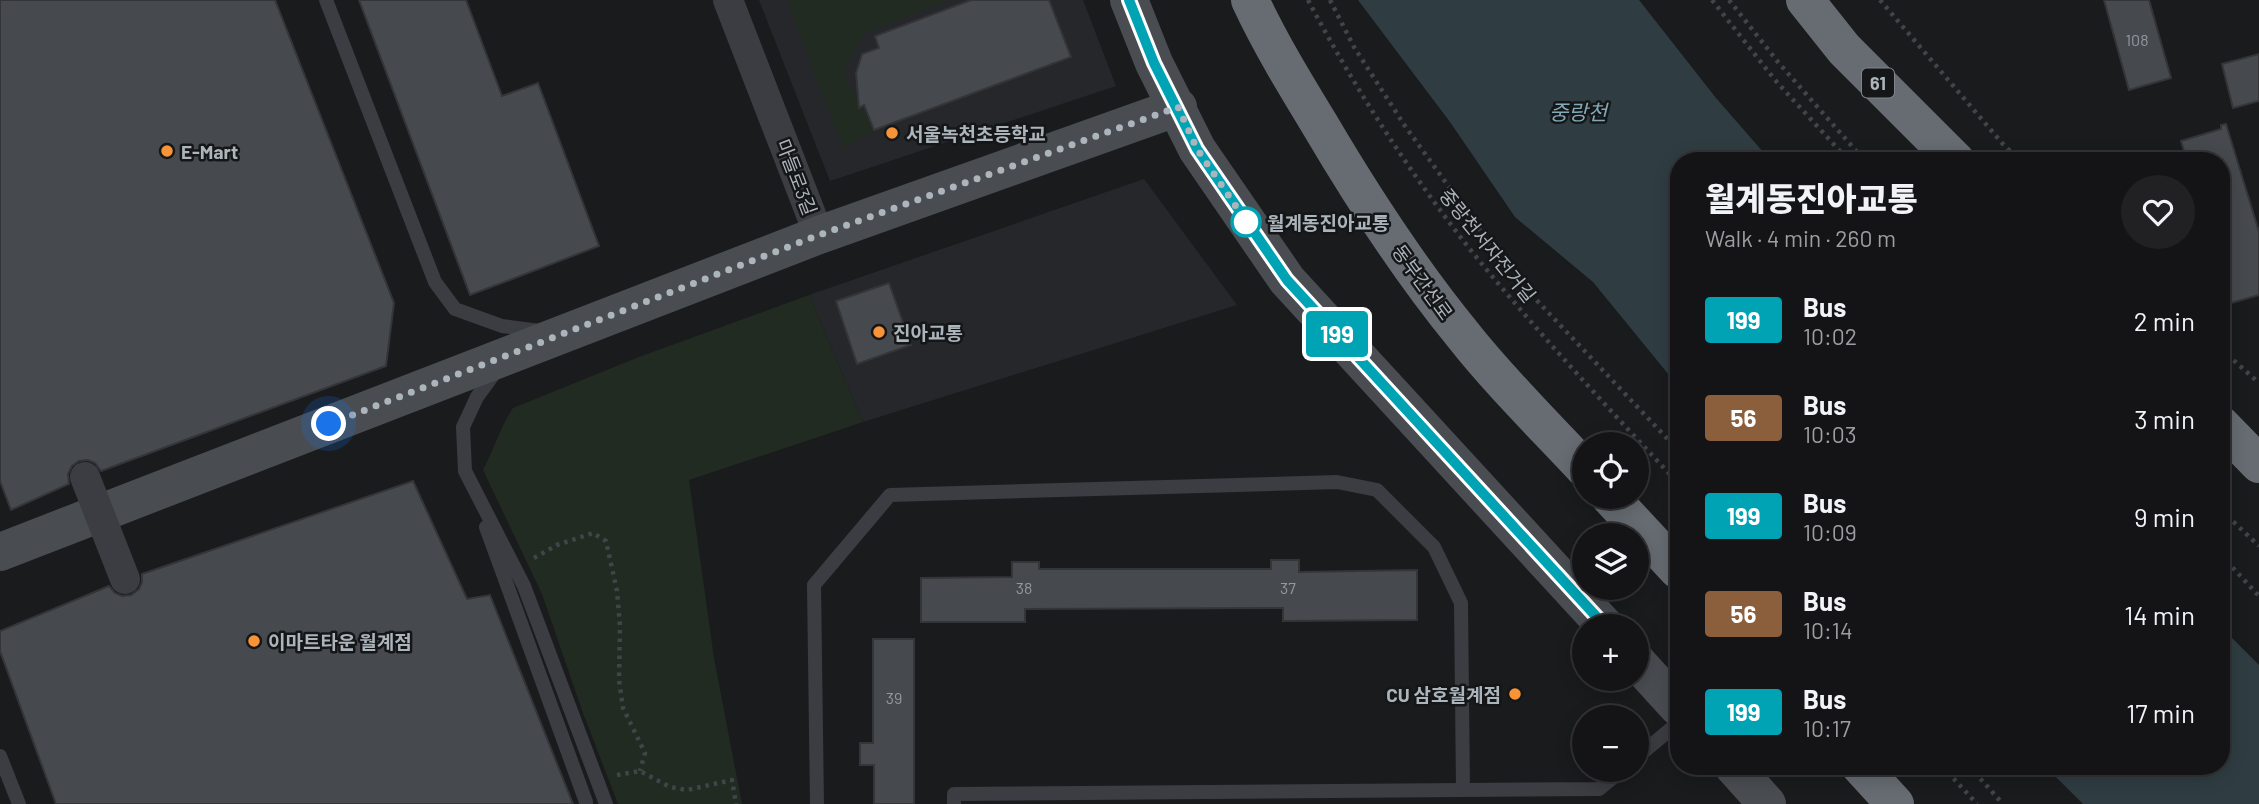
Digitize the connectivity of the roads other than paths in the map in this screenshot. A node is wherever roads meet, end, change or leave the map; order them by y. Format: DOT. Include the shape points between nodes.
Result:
graph roads {
  1 [pos="326,0"];
  2 [pos="728,0"];
  3 [pos="1129,0"];
  4 [pos="1250,0"];
  5 [pos="1805,0"];
  6 [pos="1178,107"];
  7 [pos="1947,152"];
  8 [pos="819,235"];
  9 [pos="562,333"];
  10 [pos="509,354"];
  11 [pos="2230,434"];
  12 [pos="1572,455"];
  13 [pos="2259,464"];
  14 [pos="465,471"];
  15 [pos="85,477"];
  16 [pos="1621,509"];
  17 [pos="0,552"];
  18 [pos="1670,561"];
  19 [pos="125,579"];
  20 [pos="1594,614"];
  21 [pos="1649,675"];
  22 [pos="1670,698"];
  23 [pos="1670,730"];
  24 [pos="1649,747"];
  25 [pos="0,756"];
  26 [pos="1740,775"];
  27 [pos="1868,775"];
  28 [pos="1607,782"];
  29 [pos="1463,790"];
  30 [pos="586,802"];
  31 [pos="19,804"];
  32 [pos="606,804"];
  33 [pos="817,804"];
  34 [pos="954,804"];
  35 [pos="1767,804"];
  36 [pos="1895,804"];
  1 -- 9 [label="lane" via="435,282 455,309 502,326"];
  2 -- 8 [label="street, 마들로3길"];
  3 -- 6 [label="street" via="1154,63"];
  4 -- 12 [label="highway, 동부간선로" via="1349,174 1423,284 1504,384"];
  5 -- 7 [label="highway, 61" via="1844,50"];
  6 -- 8 [label="street, 마들로3길"];
  6 -- 20 [label="street" via="1197,149 1287,280"];
  8 -- 9 [label="street"];
  9 -- 10 [label="street"];
  10 -- 14 [label="lane" via="477,397 463,427"];
  10 -- 17 [label="street"];
  11 -- 13 [label="highway"];
  14 -- 30 [label="lane"];
  14 -- 32 [label="lane" via="524,586"];
  15 -- 19 [label="street, bridge"];
  16 -- 18 [label="highway"];
  21 -- 22 [label="street"];
  23 -- 24 [label="lane"];
  25 -- 31 [label="lane"];
  26 -- 35 [label="street"];
  27 -- 36 [label="highway"];
  28 -- 29 [label="lane" via="1599,789"];
  29 -- 33 [label="lane" via="1461,603 1434,547 1377,490 1338,482 890,495 814,585"];
  29 -- 34 [label="lane" via="954,794"];
}
